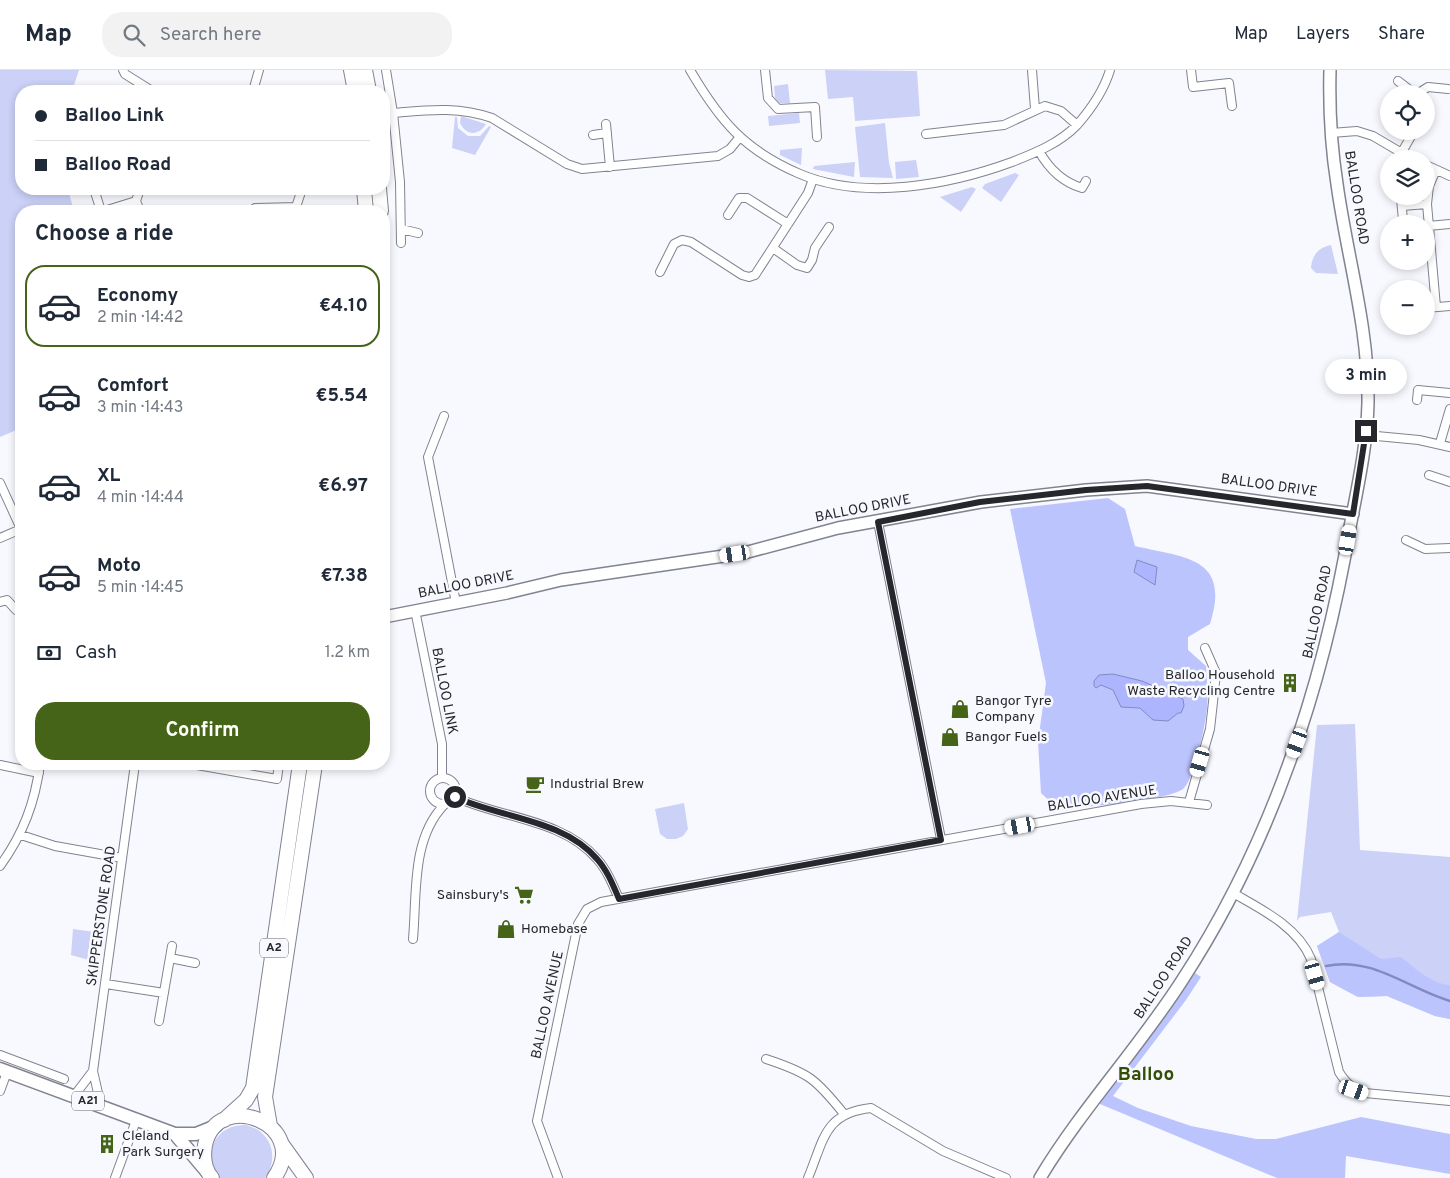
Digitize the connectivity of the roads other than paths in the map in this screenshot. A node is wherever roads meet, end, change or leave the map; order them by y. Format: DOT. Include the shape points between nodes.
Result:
graph roads {
  1 [pos="123,70"];
  2 [pos="259,70"];
  3 [pos="351,70"];
  4 [pos="365,70"];
  5 [pos="386,70"];
  6 [pos="690,70"];
  7 [pos="765,70"];
  8 [pos="1032,70"];
  9 [pos="1110,70"];
  10 [pos="1191,70"];
  11 [pos="1330,70"];
  12 [pos="1398,81"];
  13 [pos="134,85"];
  14 [pos="255,85"];
  15 [pos="354,85"];
  16 [pos="367,85"];
  17 [pos="388,85"];
  18 [pos="1404,85"];
  19 [pos="1435,88"];
  20 [pos="1448,89"];
  21 [pos="390,95"];
  22 [pos="1232,106"];
  23 [pos="1035,109"];
  24 [pos="393,113"];
  25 [pos="606,124"];
  26 [pos="1077,125"];
  27 [pos="1331,132"];
  28 [pos="606,133"];
  29 [pos="926,134"];
  30 [pos="593,135"];
  31 [pos="817,137"];
  32 [pos="739,138"];
  33 [pos="1398,150"];
  34 [pos="1039,151"];
  35 [pos="610,167"];
  36 [pos="1436,170"];
  37 [pos="1450,176"];
  38 [pos="813,179"];
  39 [pos="1086,181"];
  40 [pos="138,195"];
  41 [pos="136,201"];
  42 [pos="122,205"];
  43 [pos="138,205"];
  44 [pos="728,215"];
  45 [pos="788,224"];
  46 [pos="1450,224"];
  47 [pos="1435,225"];
  48 [pos="829,227"];
  49 [pos="401,230"];
  50 [pos="418,233"];
  51 [pos="402,243"];
  52 [pos="773,248"];
  53 [pos="1432,270"];
  54 [pos="660,272"];
  55 [pos="1450,306"];
  56 [pos="1436,307"];
  57 [pos="1450,394"];
  58 [pos="1417,400"];
  59 [pos="1450,408"];
  60 [pos="444,416"];
  61 [pos="1366,435"];
  62 [pos="1440,443"];
  63 [pos="1450,447"];
  64 [pos="1429,475"];
  65 [pos="1450,482"];
  66 [pos="0,483"];
  67 [pos="1353,514"];
  68 [pos="15,516"];
  69 [pos="878,522"];
  70 [pos="15,532"];
  71 [pos="0,538"];
  72 [pos="1406,540"];
  73 [pos="1450,548"];
  74 [pos="0,602"];
  75 [pos="456,604"];
  76 [pos="15,609"];
  77 [pos="415,610"];
  78 [pos="390,616"];
  79 [pos="1205,648"];
  80 [pos="0,765"];
  81 [pos="15,768"];
  82 [pos="24,770"];
  83 [pos="39,770"];
  84 [pos="134,770"];
  85 [pos="226,770"];
  86 [pos="279,770"];
  87 [pos="299,770"];
  88 [pos="314,770"];
  89 [pos="39,773"];
  90 [pos="442,778"];
  91 [pos="455,797"];
  92 [pos="1189,802"];
  93 [pos="444,805"];
  94 [pos="1207,805"];
  95 [pos="20,835"];
  96 [pos="941,840"];
  97 [pos="122,858"];
  98 [pos="0,866"];
  99 [pos="1233,893"];
  100 [pos="619,899"];
  101 [pos="413,939"];
  102 [pos="172,946"];
  103 [pos="170,958"];
  104 [pos="195,963"];
  105 [pos="106,984"];
  106 [pos="164,993"];
  107 [pos="159,1021"];
  108 [pos="0,1055"];
  109 [pos="766,1059"];
  110 [pos="4,1070"];
  111 [pos="93,1071"];
  112 [pos="64,1078"];
  113 [pos="0,1091"];
  114 [pos="74,1096"];
  115 [pos="1450,1101"];
  116 [pos="96,1104"];
  117 [pos="844,1114"];
  118 [pos="137,1118"];
  119 [pos="220,1123"];
  120 [pos="270,1126"];
  121 [pos="175,1134"];
  122 [pos="281,1143"];
  123 [pos="211,1176"];
  124 [pos="115,1178"];
  125 [pos="274,1178"];
  126 [pos="306,1178"];
  127 [pos="558,1178"];
  128 [pos="808,1178"];
  129 [pos="1006,1178"];
  130 [pos="1040,1178"];
  1 -- 13 [label="street"];
  2 -- 14 [label="street"];
  3 -- 15 [label="highway"];
  4 -- 16 [label="highway"];
  5 -- 17 [label="street"];
  6 -- 32 [label="street" via="721,120"];
  7 -- 31 [label="street" via="768,98 778,109 815,107"];
  8 -- 23 [label="street"];
  9 -- 26 [label="street" via="1099,96"];
  10 -- 22 [label="street" via="1193,86 1229,83"];
  11 -- 27 [label="street, BALLOO ROAD"];
  12 -- 18 [label="street"];
  19 -- 20 [label="street"];
  21 -- 24 [label="street"];
  23 -- 26 [label="street" via="1045,106 1056,108"];
  23 -- 29 [label="street" via="1004,125"];
  24 -- 35 [label="street" via="440,108 475,113 492,118 567,164 582,169"];
  24 -- 49 [label="street"];
  25 -- 28 [label="street"];
  26 -- 34 [label="street"];
  27 -- 33 [label="street" via="1357,131"];
  27 -- 61 [label="street, BALLOO ROAD" via="1336,183 1358,289 1366,347"];
  28 -- 30 [label="street"];
  28 -- 35 [label="street"];
  32 -- 35 [label="street" via="718,156"];
  32 -- 38 [label="street" via="776,162"];
  34 -- 38 [label="street" via="952,181 894,187 852,187"];
  34 -- 39 [label="street" via="1052,171 1072,185 1082,188"];
  36 -- 37 [label="street"];
  38 -- 45 [label="street"];
  40 -- 41 [label="street"];
  41 -- 42 [label="street"];
  41 -- 43 [label="street"];
  44 -- 45 [label="street" via="739,198 747,198"];
  45 -- 52 [label="street"];
  46 -- 47 [label="street"];
  48 -- 52 [label="street" via="807,268"];
  49 -- 50 [label="street"];
  49 -- 51 [label="street"];
  52 -- 54 [label="street" via="755,275 749,277 691,242 682,240 674,244"];
  53 -- 56 [label="street"];
  55 -- 56 [label="street"];
  57 -- 58 [label="street" via="1418,390"];
  59 -- 62 [label="street"];
  60 -- 75 [label="street" via="428,457"];
  61 -- 62 [label="street"];
  61 -- 67 [label="street, BALLOO ROAD"];
  62 -- 63 [label="street"];
  64 -- 65 [label="street"];
  66 -- 68 [label="street"];
  67 -- 69 [label="street, BALLOO DRIVE" via="1147,486 980,502"];
  67 -- 99 [label="street, BALLOO ROAD" via="1330,632 1310,706 1273,807"];
  69 -- 75 [label="street, BALLOO DRIVE" via="838,528 744,553 560,580"];
  69 -- 96 [label="street"];
  70 -- 71 [label="street"];
  72 -- 73 [label="street" via="1425,548"];
  74 -- 76 [label="street" via="7,600"];
  75 -- 77 [label="street, BALLOO DRIVE"];
  77 -- 78 [label="street, BALLOO DRIVE"];
  77 -- 90 [label="street, BALLOO LINK" via="442,744"];
  79 -- 92 [label="street" via="1216,672 1213,702 1210,729"];
  80 -- 81 [label="street"];
  82 -- 89 [label="street"];
  83 -- 89 [label="street"];
  84 -- 97 [label="street, SKIPPERSTONE ROAD"];
  85 -- 86 [label="street" via="277,779"];
  87 -- 119 [label="highway, A2" via="253,1088 246,1100"];
  88 -- 120 [label="highway, A2" via="265,1097"];
  89 -- 95 [label="street" via="33,802"];
  90 -- 91 [label="street" via="455,785"];
  90 -- 93 [label="street" via="432,783 429,792 432,800"];
  91 -- 93 [label="street"];
  91 -- 100 [label="street" via="477,808 552,829 588,848 608,874"];
  92 -- 94 [label="street, BALLOO AVENUE"];
  92 -- 96 [label="street, BALLOO AVENUE" via="1140,804"];
  93 -- 101 [label="street" via="428,826 419,859"];
  95 -- 97 [label="street" via="55,846"];
  95 -- 98 [label="street"];
  96 -- 100 [label="street, BALLOO AVENUE"];
  97 -- 105 [label="street, SKIPPERSTONE ROAD"];
  99 -- 115 [label="street" via="1279,921 1303,943 1311,959 1339,1072 1346,1083 1365,1094"];
  99 -- 130 [label="street, BALLOO ROAD" via="1166,1006 1092,1102"];
  100 -- 127 [label="street, BALLOO AVENUE" via="587,909 578,924 537,1121"];
  102 -- 103 [label="street"];
  103 -- 104 [label="street"];
  103 -- 106 [label="street"];
  105 -- 106 [label="street"];
  105 -- 111 [label="street, SKIPPERSTONE ROAD"];
  106 -- 107 [label="street"];
  108 -- 112 [label="street"];
  109 -- 117 [label="street" via="795,1069 820,1084"];
  110 -- 113 [label="street"];
  110 -- 114 [label="main road, A21"];
  111 -- 114 [label="street"];
  111 -- 116 [label="street, SKIPPERSTONE ROAD" via="98,1093"];
  114 -- 116 [label="main road, A21"];
  116 -- 118 [label="main road, A21"];
  117 -- 128 [label="street" via="827,1132"];
  117 -- 129 [label="street" via="872,1108 943,1151"];
  118 -- 121 [label="main road, A21"];
  118 -- 124 [label="street"];
  119 -- 120 [label="highway" via="236,1116 248,1116"];
  119 -- 121 [label="main road, A21" via="196,1134"];
  119 -- 123 [label="highway, A2" via="206,1142 204,1153"];
  120 -- 122 [label="highway, A2"];
  121 -- 123 [label="main road, A21"];
  122 -- 125 [label="highway" via="282,1163"];
  122 -- 126 [label="highway"];
}
